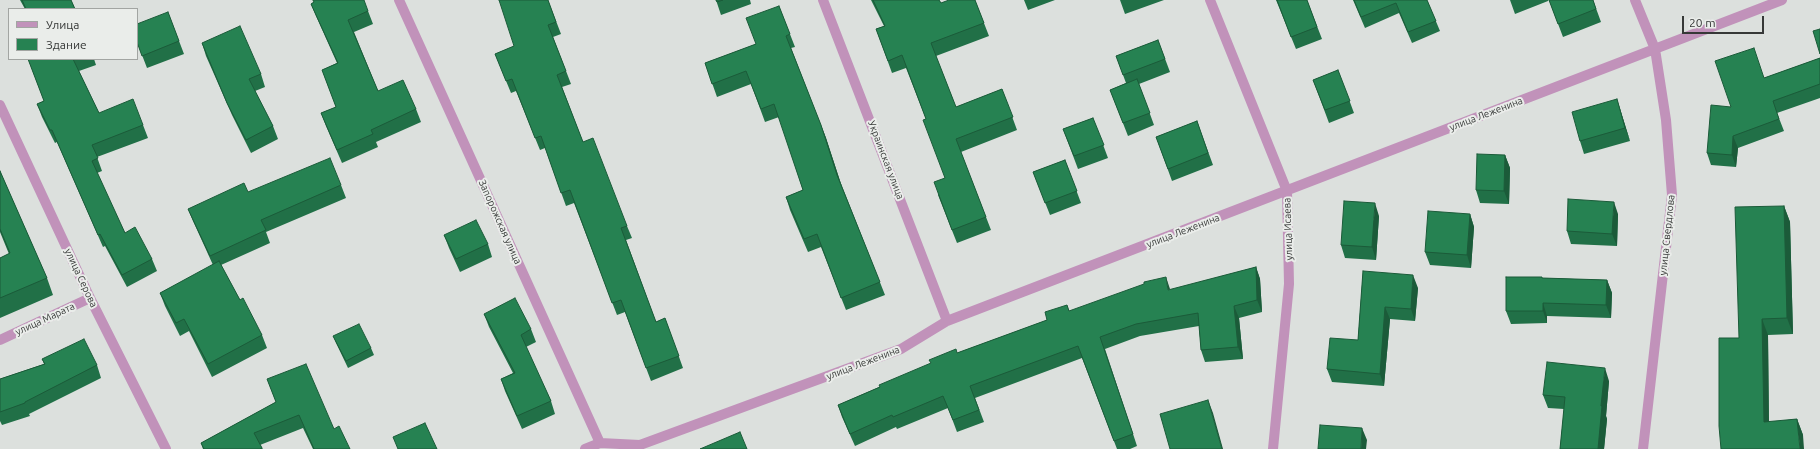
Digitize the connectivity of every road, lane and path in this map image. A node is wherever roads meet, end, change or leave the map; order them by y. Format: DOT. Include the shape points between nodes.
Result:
graph roads {
  1 [pos="399,0"];
  2 [pos="823,0"];
  3 [pos="1210,0"];
  4 [pos="1635,0"];
  5 [pos="1782,0"];
  6 [pos="1655,49"];
  7 [pos="0,105"];
  8 [pos="1287,191"];
  9 [pos="90,298"];
  10 [pos="947,321"];
  11 [pos="0,340"];
  12 [pos="600,443"];
  13 [pos="641,447"];
  14 [pos="166,449"];
  15 [pos="585,449"];
  16 [pos="1273,449"];
  17 [pos="1643,449"];
  1 -- 12 [label="street, Запорожская улица"];
  2 -- 10 [label="street, Украинская улица"];
  3 -- 8 [label="street, улица Исаева"];
  4 -- 6 [label="street, улица Свердлова"];
  5 -- 6 [label="street, улица Леженина"];
  6 -- 8 [label="street, улица Леженина"];
  6 -- 17 [label="street, улица Свердлова" via="1666,120 1672,195"];
  7 -- 9 [label="street, улица Серова"];
  8 -- 10 [label="street, улица Леженина"];
  8 -- 16 [label="street, улица Исаева" via="1289,284"];
  9 -- 11 [label="street, улица Марата"];
  9 -- 14 [label="street, улица Серова"];
  10 -- 13 [label="street, улица Леженина" via="901,349"];
  12 -- 13 [label="street, улица Леженина"];
  12 -- 15 [label="street, улица Леженина"];
}
